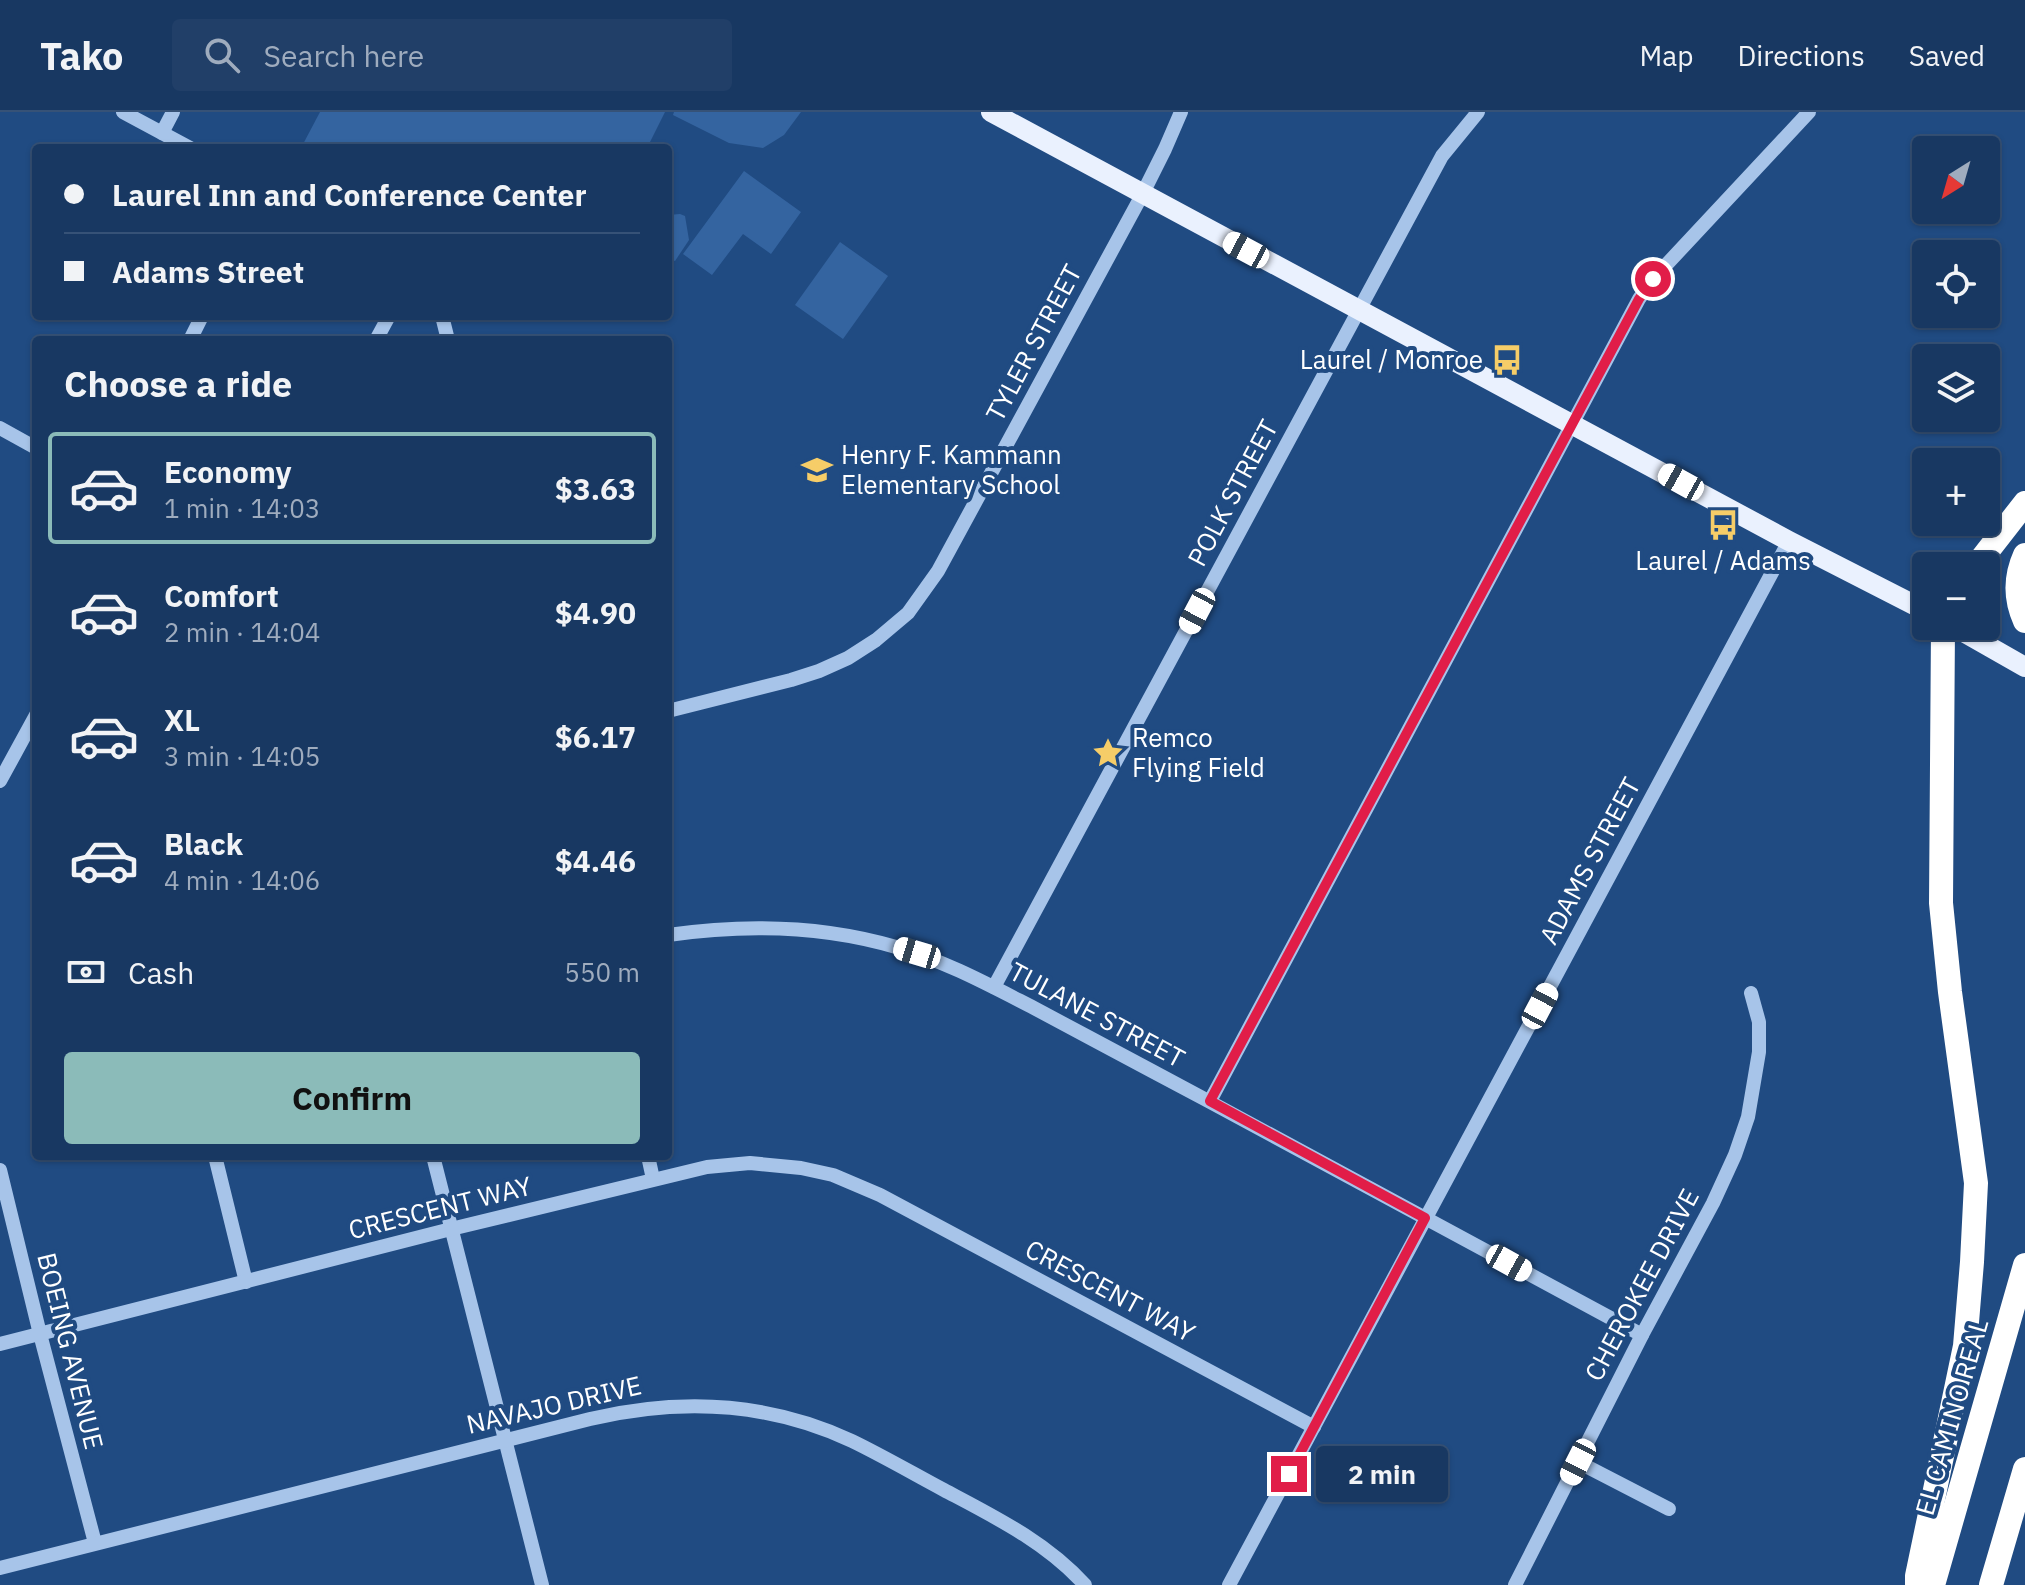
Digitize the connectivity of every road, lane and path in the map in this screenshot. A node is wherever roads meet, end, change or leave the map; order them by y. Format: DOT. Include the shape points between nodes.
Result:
graph roads {
  1 [pos="123,112"];
  2 [pos="173,112"];
  3 [pos="991,112"];
  4 [pos="1181,112"];
  5 [pos="1478,112"];
  6 [pos="1809,112"];
  7 [pos="162,133"];
  8 [pos="183,144"];
  9 [pos="1142,195"];
  10 [pos="1359,309"];
  11 [pos="1573,423"];
  12 [pos="0,428"];
  13 [pos="32,446"];
  14 [pos="2025,503"];
  15 [pos="1789,541"];
  16 [pos="1987,552"];
  17 [pos="2025,555"];
  18 [pos="1912,604"];
  19 [pos="2025,621"];
  20 [pos="1943,640"];
  21 [pos="1978,640"];
  22 [pos="2025,667"];
  23 [pos="672,710"];
  24 [pos="32,722"];
  25 [pos="0,781"];
  26 [pos="672,934"];
  27 [pos="994,987"];
  28 [pos="1751,993"];
  29 [pos="1210,1101"];
  30 [pos="216,1160"];
  31 [pos="434,1160"];
  32 [pos="649,1160"];
  33 [pos="0,1170"];
  34 [pos="653,1179"];
  35 [pos="1425,1218"];
  36 [pos="451,1229"];
  37 [pos="2025,1265"];
  38 [pos="246,1282"];
  39 [pos="40,1334"];
  40 [pos="1642,1335"];
  41 [pos="0,1344"];
  42 [pos="1314,1427"];
  43 [pos="505,1439"];
  44 [pos="1578,1462"];
  45 [pos="2025,1469"];
  46 [pos="1669,1509"];
  47 [pos="95,1543"];
  48 [pos="0,1568"];
  49 [pos="542,1585"];
  50 [pos="1085,1585"];
  51 [pos="1229,1585"];
  52 [pos="1515,1585"];
  53 [pos="1917,1585"];
  54 [pos="1933,1585"];
  55 [pos="1991,1585"];
  1 -- 7 [label="street"];
  2 -- 7 [label="street"];
  3 -- 9 [label="main road"];
  4 -- 9 [label="street, TYLER STREET"];
  5 -- 10 [label="street, POLK STREET" via="1442,156"];
  6 -- 11 [label="street" via="1648,285"];
  7 -- 8 [label="street"];
  9 -- 10 [label="main road"];
  9 -- 23 [label="street, TYLER STREET" via="938,571 908,613 876,640 819,671"];
  10 -- 11 [label="main road"];
  10 -- 27 [label="street, POLK STREET"];
  11 -- 15 [label="main road"];
  11 -- 29 [label="street"];
  12 -- 13 [label="street"];
  14 -- 16 [label="highway"];
  15 -- 18 [label="main road"];
  15 -- 35 [label="street, ADAMS STREET"];
  17 -- 19 [label="highway" via="2017,584"];
  20 -- 53 [label="highway" via="1941,903 1976,1183 1965,1346"];
  21 -- 22 [label="main road"];
  24 -- 25 [label="street"];
  26 -- 27 [label="street, TULANE STREET" via="778,927 835,934 917,953"];
  27 -- 29 [label="street, TULANE STREET"];
  28 -- 40 [label="street, CHEROKEE DRIVE" via="1759,1022 1759,1052 1742,1136 1713,1203"];
  29 -- 35 [label="street, TULANE STREET"];
  30 -- 38 [label="street"];
  31 -- 36 [label="street"];
  32 -- 34 [label="street"];
  33 -- 39 [label="street, BOEING AVENUE"];
  34 -- 36 [label="street, CRESCENT WAY"];
  34 -- 42 [label="street, CRESCENT WAY" via="750,1163 801,1168 848,1181"];
  35 -- 40 [label="street, TULANE STREET"];
  35 -- 42 [label="street, ADAMS STREET"];
  36 -- 38 [label="street, CRESCENT WAY"];
  36 -- 43 [label="street"];
  37 -- 54 [label="highway, EL CAMINO REAL"];
  38 -- 39 [label="street, CRESCENT WAY"];
  39 -- 41 [label="street, CRESCENT WAY"];
  39 -- 47 [label="street, BOEING AVENUE"];
  40 -- 44 [label="street, CHEROKEE DRIVE"];
  42 -- 51 [label="street, ADAMS STREET"];
  43 -- 47 [label="street, NAVAJO DRIVE"];
  43 -- 49 [label="street"];
  43 -- 50 [label="street, NAVAJO DRIVE" via="655,1407 708,1405 784,1417 852,1441 995,1517 1055,1556"];
  44 -- 46 [label="street"];
  44 -- 52 [label="street, CHEROKEE DRIVE"];
  45 -- 55 [label="highway"];
  47 -- 48 [label="street, NAVAJO DRIVE"];
}
